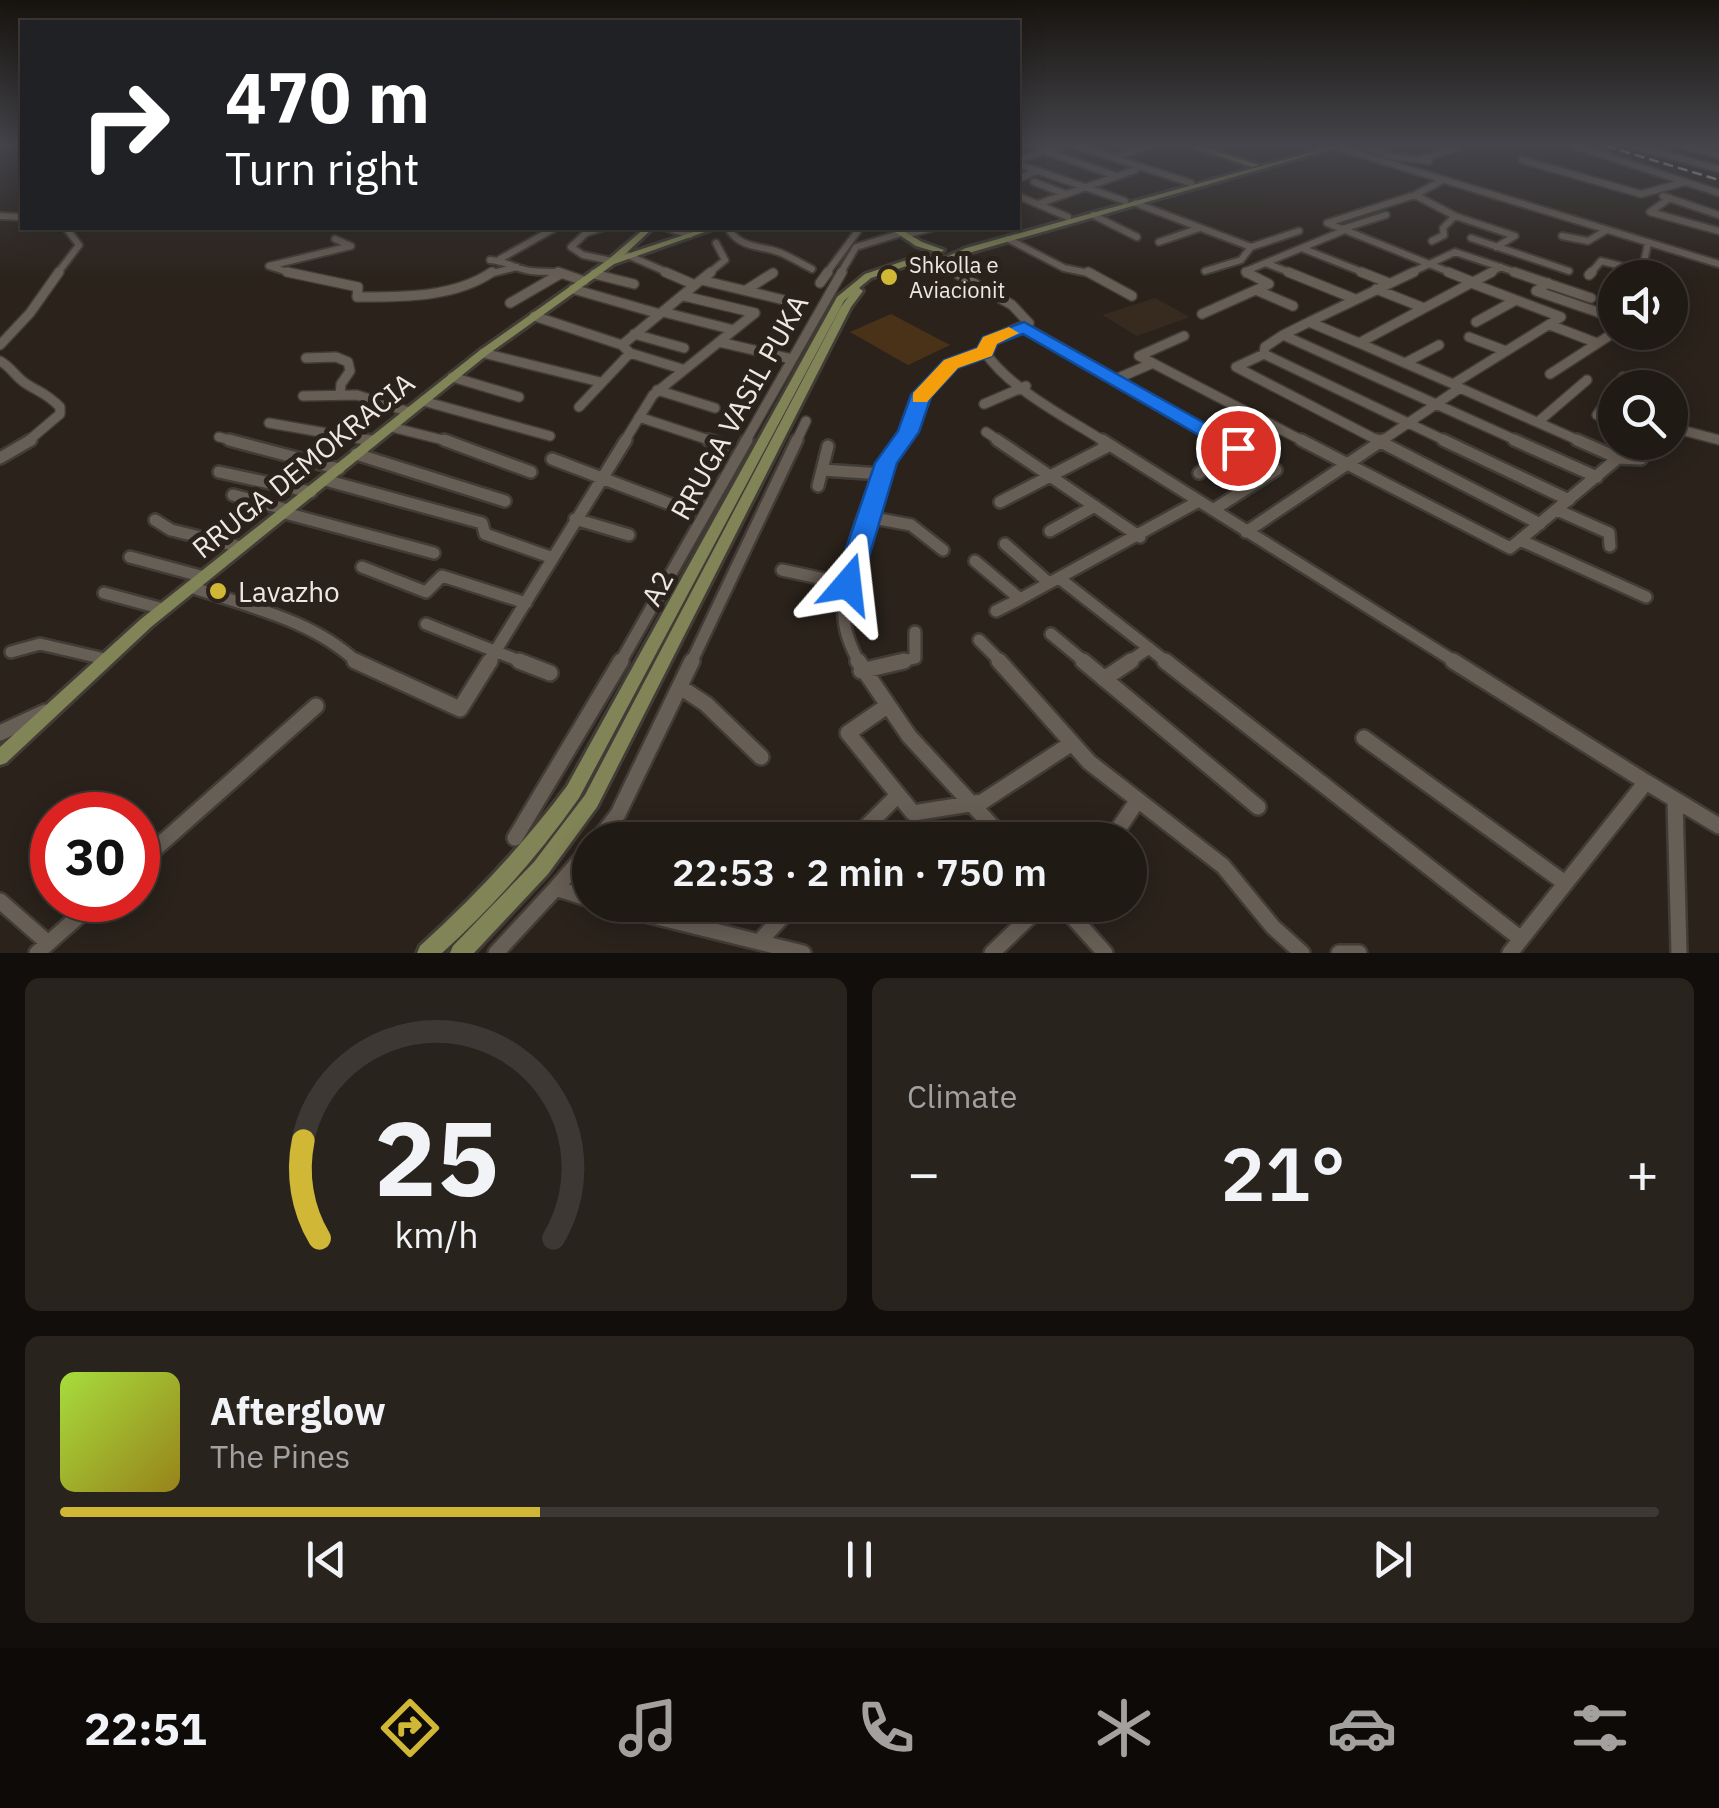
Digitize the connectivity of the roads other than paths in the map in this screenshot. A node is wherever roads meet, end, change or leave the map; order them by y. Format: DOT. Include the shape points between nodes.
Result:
graph roads {
  1 [pos="1056,190"];
  2 [pos="1080,190"];
  3 [pos="1095,190"];
  4 [pos="1167,190"];
  5 [pos="1172,190"];
  6 [pos="1422,190"];
  7 [pos="1473,190"];
  8 [pos="1626,190"];
  9 [pos="1656,190"];
  10 [pos="1651,192"];
  11 [pos="1415,194"];
  12 [pos="1067,195"];
  13 [pos="1020,197"];
  14 [pos="1670,198"];
  15 [pos="1130,202"];
  16 [pos="1034,203"];
  17 [pos="1020,204"];
  18 [pos="1719,214"];
  19 [pos="1093,215"];
  20 [pos="1386,215"];
  21 [pos="1455,216"];
  22 [pos="1068,218"];
  23 [pos="1202,228"];
  24 [pos="69,230"];
  25 [pos="552,230"];
  26 [pos="596,230"];
  27 [pos="644,230"];
  28 [pos="674,230"];
  29 [pos="706,230"];
  30 [pos="729,230"];
  31 [pos="859,230"];
  32 [pos="1299,230"];
  33 [pos="1343,230"];
  34 [pos="1605,231"];
  35 [pos="900,232"];
  36 [pos="1719,232"];
  37 [pos="690,235"];
  38 [pos="1562,236"];
  39 [pos="1137,237"];
  40 [pos="1471,238"];
  41 [pos="336,239"];
  42 [pos="1008,239"];
  43 [pos="1432,241"];
  44 [pos="1159,242"];
  45 [pos="716,243"];
  46 [pos="1648,244"];
  47 [pos="1496,246"];
  48 [pos="1251,247"];
  49 [pos="1304,249"];
  50 [pos="620,256"];
  51 [pos="938,257"];
  52 [pos="1242,260"];
  53 [pos="1267,264"];
  54 [pos="1430,264"];
  55 [pos="1719,264"];
  56 [pos="517,267"];
  57 [pos="1257,267"];
  58 [pos="1500,267"];
  59 [pos="812,269"];
  60 [pos="1205,271"];
  61 [pos="1569,271"];
  62 [pos="772,272"];
  63 [pos="560,274"];
  64 [pos="1588,275"];
  65 [pos="583,281"];
  66 [pos="1473,282"];
  67 [pos="698,283"];
  68 [pos="820,283"];
  69 [pos="1389,283"];
  70 [pos="1548,283"];
  71 [pos="634,284"];
  72 [pos="746,290"];
  73 [pos="1256,290"];
  74 [pos="1376,290"];
  75 [pos="1128,294"];
  76 [pos="684,296"];
  77 [pos="1592,298"];
  78 [pos="1356,299"];
  79 [pos="784,300"];
  80 [pos="1516,300"];
  81 [pos="510,303"];
  82 [pos="1293,306"];
  83 [pos="1424,308"];
  84 [pos="1598,312"];
  85 [pos="662,313"];
  86 [pos="1202,314"];
  87 [pos="534,316"];
  88 [pos="1309,322"];
  89 [pos="1476,322"];
  90 [pos="1550,326"];
  91 [pos="1024,327"];
  92 [pos="734,330"];
  93 [pos="634,334"];
  94 [pos="1283,335"];
  95 [pos="1184,336"];
  96 [pos="1469,336"];
  97 [pos="719,342"];
  98 [pos="1359,343"];
  99 [pos="1598,343"];
  100 [pos="0,345"];
  101 [pos="1439,345"];
  102 [pos="684,348"];
  103 [pos="626,349"];
  104 [pos="1506,351"];
  105 [pos="482,352"];
  106 [pos="985,352"];
  107 [pos="1264,354"];
  108 [pos="306,358"];
  109 [pos="784,358"];
  110 [pos="0,361"];
  111 [pos="1153,363"];
  112 [pos="1405,363"];
  113 [pos="682,370"];
  114 [pos="1550,374"];
  115 [pos="452,377"];
  116 [pos="1116,379"];
  117 [pos="1587,380"];
  118 [pos="600,382"];
  119 [pos="1026,386"];
  120 [pos="1457,386"];
  121 [pos="657,390"];
  122 [pos="303,396"];
  123 [pos="340,396"];
  124 [pos="519,397"];
  125 [pos="423,401"];
  126 [pos="984,404"];
  127 [pos="1436,404"];
  128 [pos="579,407"];
  129 [pos="716,408"];
  130 [pos="409,412"];
  131 [pos="639,417"];
  132 [pos="806,421"];
  133 [pos="1538,422"];
  134 [pos="269,423"];
  135 [pos="1406,423"];
  136 [pos="390,427"];
  137 [pos="986,432"];
  138 [pos="1688,432"];
  139 [pos="550,436"];
  140 [pos="219,437"];
  141 [pos="1719,440"];
  142 [pos="372,441"];
  143 [pos="1377,442"];
  144 [pos="1110,444"];
  145 [pos="724,445"];
  146 [pos="828,446"];
  147 [pos="1238,448"];
  148 [pos="1598,449"];
  149 [pos="356,454"];
  150 [pos="0,458"];
  151 [pos="552,459"];
  152 [pos="1616,460"];
  153 [pos="1346,462"];
  154 [pos="339,468"];
  155 [pos="823,470"];
  156 [pos="219,472"];
  157 [pos="530,472"];
  158 [pos="1199,473"];
  159 [pos="882,474"];
  160 [pos="1050,476"];
  161 [pos="1596,477"];
  162 [pos="602,478"];
  163 [pos="325,480"];
  164 [pos="818,486"];
  165 [pos="311,492"];
  166 [pos="233,495"];
  167 [pos="1569,500"];
  168 [pos="504,501"];
  169 [pos="1198,501"];
  170 [pos="1000,502"];
  171 [pos="670,504"];
  172 [pos="1094,506"];
  173 [pos="1212,510"];
  174 [pos="1556,510"];
  175 [pos="286,512"];
  176 [pos="868,516"];
  177 [pos="156,520"];
  178 [pos="575,520"];
  179 [pos="1540,524"];
  180 [pos="1050,531"];
  181 [pos="1246,532"];
  182 [pos="628,535"];
  183 [pos="1140,537"];
  184 [pos="1520,540"];
  185 [pos="1005,544"];
  186 [pos="1610,546"];
  187 [pos="241,547"];
  188 [pos="943,550"];
  189 [pos="434,553"];
  190 [pos="130,557"];
  191 [pos="552,558"];
  192 [pos="975,561"];
  193 [pos="362,567"];
  194 [pos="782,570"];
  195 [pos="204,577"];
  196 [pos="1054,580"];
  197 [pos="848,584"];
  198 [pos="191,587"];
  199 [pos="104,593"];
  200 [pos="1020,598"];
  201 [pos="1646,598"];
  202 [pos="526,603"];
  203 [pos="164,610"];
  204 [pos="996,612"];
  205 [pos="426,624"];
  206 [pos="915,632"];
  207 [pos="1051,634"];
  208 [pos="979,640"];
  209 [pos="1149,648"];
  210 [pos="11,652"];
  211 [pos="495,652"];
  212 [pos="105,659"];
  213 [pos="861,671"];
  214 [pos="550,672"];
  215 [pos="1104,678"];
  216 [pos="680,687"];
  217 [pos="316,706"];
  218 [pos="888,706"];
  219 [pos="50,710"];
  220 [pos="0,733"];
  221 [pos="1364,738"];
  222 [pos="1072,743"];
  223 [pos="760,757"];
  224 [pos="0,758"];
  225 [pos="1649,784"];
  226 [pos="896,796"];
  227 [pos="1671,797"];
  228 [pos="1137,801"];
  229 [pos="974,805"];
  230 [pos="1258,807"];
  231 [pos="612,822"];
  232 [pos="871,822"];
  233 [pos="989,822"];
  234 [pos="1123,822"];
  235 [pos="1719,826"];
  236 [pos="515,838"];
  237 [pos="160,844"];
  238 [pos="572,870"];
  239 [pos="1565,884"];
  240 [pos="556,888"];
  241 [pos="572,893"];
  242 [pos="0,901"];
  243 [pos="72,922"];
  244 [pos="678,922"];
  245 [pos="777,922"];
  246 [pos="1024,922"];
  247 [pos="1077,922"];
  248 [pos="1521,939"];
  249 [pos="759,942"];
  250 [pos="42,948"];
  251 [pos="427,953"];
  252 [pos="460,953"];
  253 [pos="496,953"];
  254 [pos="803,953"];
  255 [pos="992,953"];
  256 [pos="1105,953"];
  257 [pos="1302,953"];
  258 [pos="1339,953"];
  259 [pos="1359,953"];
  260 [pos="1510,953"];
  261 [pos="1679,953"];
  1 -- 12 [label="street"];
  2 -- 12 [label="street"];
  3 -- 15 [label="street"];
  4 -- 15 [label="main road"];
  5 -- 15 [label="main road"];
  6 -- 11 [label="street"];
  7 -- 34 [label="street"];
  8 -- 10 [label="street"];
  9 -- 10 [label="street"];
  10 -- 14 [label="street"];
  11 -- 21 [label="street"];
  11 -- 33 [label="street" via="1327,223"];
  12 -- 16 [label="street"];
  13 -- 16 [label="street"];
  14 -- 18 [label="street"];
  14 -- 36 [label="street" via="1650,212"];
  15 -- 19 [label="main road"];
  15 -- 22 [label="main road"];
  15 -- 23 [label="street"];
  16 -- 17 [label="street"];
  16 -- 22 [label="street"];
  19 -- 39 [label="street"];
  19 -- 42 [label="main road"];
  20 -- 33 [label="street"];
  21 -- 43 [label="street"];
  21 -- 47 [label="street" via="1515,236"];
  22 -- 51 [label="main road"];
  23 -- 44 [label="street"];
  23 -- 48 [label="street"];
  24 -- 100 [label="street" via="77,250"];
  25 -- 56 [label="street" via="494,260"];
  26 -- 50 [label="street" via="571,246 583,255"];
  27 -- 50 [label="main road, RRUGA DEMOKRACIA"];
  28 -- 37 [label="street"];
  29 -- 37 [label="main road"];
  30 -- 59 [label="street" via="758,250"];
  31 -- 68 [label="street"];
  32 -- 48 [label="street"];
  33 -- 49 [label="street"];
  33 -- 54 [label="street"];
  34 -- 38 [label="street" via="1588,241"];
  34 -- 46 [label="street"];
  35 -- 51 [label="main road"];
  35 -- 109 [label="street, RRUGA VASIL PUKA" via="858,245"];
  37 -- 50 [label="main road"];
  40 -- 47 [label="street"];
  41 -- 56 [label="street" via="351,246 268,266 358,287 357,298 366,300 424,296"];
  42 -- 51 [label="main road"];
  42 -- 75 [label="street"];
  45 -- 67 [label="street" via="725,259"];
  46 -- 55 [label="street"];
  46 -- 64 [label="street" via="1642,271 1600,261"];
  47 -- 61 [label="street"];
  48 -- 52 [label="street"];
  49 -- 53 [label="street"];
  49 -- 69 [label="street"];
  50 -- 65 [label="main road, RRUGA DEMOKRACIA"];
  50 -- 67 [label="street"];
  51 -- 91 [label="street" via="1020,310 1029,320"];
  51 -- 251 [label="main road, A2" via="868,276 840,299 573,792 492,896"];
  51 -- 252 [label="main road, A2" via="876,280 850,301 591,800 541,868"];
  52 -- 57 [label="street"];
  52 -- 60 [label="street"];
  53 -- 57 [label="street"];
  53 -- 78 [label="street"];
  54 -- 58 [label="street" via="1455,252"];
  54 -- 66 [label="street"];
  54 -- 69 [label="street"];
  56 -- 63 [label="street"];
  57 -- 73 [label="street" via="1244,273 1270,284"];
  58 -- 66 [label="street"];
  58 -- 70 [label="street"];
  62 -- 72 [label="street"];
  63 -- 65 [label="street"];
  63 -- 81 [label="street"];
  65 -- 71 [label="street"];
  65 -- 85 [label="street"];
  65 -- 87 [label="main road, RRUGA DEMOKRACIA"];
  66 -- 80 [label="street"];
  66 -- 83 [label="street"];
  67 -- 72 [label="street"];
  67 -- 76 [label="street"];
  69 -- 74 [label="street"];
  70 -- 77 [label="street"];
  70 -- 84 [label="street" via="1536,291"];
  72 -- 79 [label="street"];
  73 -- 82 [label="street"];
  73 -- 86 [label="street"];
  74 -- 78 [label="street"];
  74 -- 83 [label="street"];
  76 -- 85 [label="street"];
  76 -- 92 [label="street" via="755,312"];
  78 -- 88 [label="street"];
  80 -- 89 [label="street"];
  80 -- 90 [label="street" via="1561,317"];
  83 -- 98 [label="street"];
  85 -- 92 [label="street"];
  85 -- 93 [label="street"];
  87 -- 103 [label="street"];
  87 -- 105 [label="main road, RRUGA DEMOKRACIA"];
  88 -- 94 [label="street"];
  88 -- 98 [label="street"];
  90 -- 99 [label="street"];
  90 -- 104 [label="street"];
  91 -- 106 [label="street" via="989,341"];
  91 -- 116 [label="street"];
  92 -- 97 [label="street"];
  93 -- 102 [label="street"];
  93 -- 103 [label="street"];
  94 -- 107 [label="street"];
  94 -- 127 [label="street"];
  95 -- 111 [label="street" via="1139,356"];
  96 -- 104 [label="street"];
  97 -- 109 [label="street"];
  97 -- 113 [label="street"];
  98 -- 112 [label="street"];
  99 -- 114 [label="street"];
  101 -- 112 [label="street"];
  103 -- 113 [label="street"];
  103 -- 118 [label="street"];
  104 -- 120 [label="street"];
  105 -- 115 [label="main road, RRUGA DEMOKRACIA"];
  105 -- 118 [label="street"];
  106 -- 119 [label="street"];
  106 -- 159 [label="street" via="951,364 928,386"];
  107 -- 135 [label="street"];
  107 -- 143 [label="street" via="1237,370"];
  108 -- 123 [label="street" via="348,362"];
  109 -- 236 [label="street, RRUGA VASIL PUKA"];
  110 -- 150 [label="street" via="43,390 60,414"];
  111 -- 116 [label="street"];
  111 -- 153 [label="street"];
  112 -- 120 [label="street"];
  113 -- 121 [label="street"];
  115 -- 124 [label="street"];
  115 -- 125 [label="main road, RRUGA DEMOKRACIA"];
  116 -- 147 [label="street"];
  117 -- 133 [label="street"];
  118 -- 128 [label="street"];
  119 -- 126 [label="street"];
  119 -- 144 [label="street"];
  120 -- 127 [label="street"];
  120 -- 133 [label="street"];
  121 -- 129 [label="street"];
  121 -- 131 [label="street"];
  122 -- 123 [label="street"];
  123 -- 130 [label="street"];
  125 -- 130 [label="main road, RRUGA DEMOKRACIA"];
  125 -- 139 [label="street"];
  127 -- 135 [label="street"];
  127 -- 161 [label="street"];
  130 -- 136 [label="main road, RRUGA DEMOKRACIA"];
  131 -- 145 [label="street"];
  131 -- 162 [label="street"];
  132 -- 216 [label="street"];
  133 -- 148 [label="street"];
  134 -- 142 [label="street"];
  135 -- 143 [label="street"];
  135 -- 167 [label="street"];
  136 -- 142 [label="main road, RRUGA DEMOKRACIA"];
  136 -- 157 [label="street"];
  137 -- 160 [label="street"];
  138 -- 141 [label="street"];
  140 -- 154 [label="street"];
  142 -- 149 [label="main road, RRUGA DEMOKRACIA"];
  143 -- 153 [label="street"];
  143 -- 179 [label="street"];
  144 -- 160 [label="street"];
  144 -- 169 [label="street"];
  146 -- 155 [label="street"];
  147 -- 158 [label="street"];
  147 -- 173 [label="street" via="1276,470"];
  149 -- 154 [label="main road, RRUGA DEMOKRACIA"];
  149 -- 168 [label="street"];
  151 -- 162 [label="street"];
  152 -- 161 [label="street"];
  153 -- 181 [label="street"];
  153 -- 184 [label="street" via="1510,548"];
  154 -- 163 [label="main road, RRUGA DEMOKRACIA"];
  155 -- 159 [label="street"];
  155 -- 164 [label="street"];
  156 -- 165 [label="street"];
  159 -- 176 [label="street"];
  160 -- 170 [label="street"];
  160 -- 172 [label="street"];
  161 -- 167 [label="street"];
  162 -- 171 [label="street"];
  162 -- 178 [label="street"];
  163 -- 165 [label="main road, RRUGA DEMOKRACIA"];
  163 -- 191 [label="street" via="482,523 485,534"];
  165 -- 175 [label="main road, RRUGA DEMOKRACIA"];
  166 -- 175 [label="street"];
  167 -- 174 [label="street"];
  169 -- 173 [label="street"];
  169 -- 183 [label="street"];
  172 -- 180 [label="street"];
  172 -- 183 [label="street"];
  173 -- 181 [label="street"];
  174 -- 179 [label="street"];
  174 -- 186 [label="street" via="1609,533"];
  175 -- 187 [label="main road, RRUGA DEMOKRACIA"];
  175 -- 189 [label="street"];
  176 -- 188 [label="street" via="911,525"];
  176 -- 197 [label="street"];
  177 -- 187 [label="street"];
  178 -- 182 [label="street"];
  178 -- 191 [label="street"];
  179 -- 184 [label="street"];
  181 -- 225 [label="street"];
  183 -- 196 [label="street"];
  184 -- 201 [label="street"];
  185 -- 196 [label="street"];
  187 -- 195 [label="main road, RRUGA DEMOKRACIA"];
  190 -- 195 [label="street"];
  191 -- 202 [label="street"];
  192 -- 200 [label="street"];
  193 -- 202 [label="street" via="426,592 442,576"];
  194 -- 197 [label="street"];
  195 -- 198 [label="main road, RRUGA DEMOKRACIA"];
  196 -- 200 [label="street"];
  196 -- 209 [label="street"];
  197 -- 213 [label="street" via="844,619"];
  198 -- 203 [label="main road, RRUGA DEMOKRACIA"];
  198 -- 211 [label="street" via="292,621 338,644 360,665 460,708"];
  199 -- 203 [label="street"];
  200 -- 204 [label="street"];
  202 -- 211 [label="street"];
  203 -- 212 [label="main road, RRUGA DEMOKRACIA"];
  205 -- 211 [label="street"];
  206 -- 213 [label="street" via="916,658"];
  207 -- 215 [label="street"];
  208 -- 222 [label="street"];
  209 -- 215 [label="street"];
  209 -- 248 [label="street"];
  210 -- 212 [label="street" via="40,644"];
  211 -- 214 [label="street"];
  212 -- 219 [label="main road, RRUGA DEMOKRACIA"];
  213 -- 218 [label="street"];
  215 -- 230 [label="street"];
  216 -- 223 [label="street"];
  216 -- 231 [label="street"];
  217 -- 237 [label="street"];
  218 -- 226 [label="street" via="848,732"];
  218 -- 229 [label="street"];
  219 -- 220 [label="street"];
  219 -- 224 [label="main road, RRUGA DEMOKRACIA"];
  221 -- 239 [label="street"];
  222 -- 228 [label="street"];
  222 -- 229 [label="street"];
  225 -- 227 [label="street"];
  225 -- 239 [label="street"];
  226 -- 229 [label="street" via="913,813"];
  226 -- 232 [label="street"];
  227 -- 235 [label="street"];
  227 -- 261 [label="street"];
  228 -- 234 [label="street"];
  228 -- 257 [label="street" via="1223,866"];
  229 -- 233 [label="street"];
  238 -- 240 [label="street"];
  239 -- 248 [label="street"];
  240 -- 241 [label="street"];
  240 -- 253 [label="street"];
  242 -- 250 [label="street"];
  243 -- 250 [label="street"];
  244 -- 249 [label="street"];
  245 -- 249 [label="street"];
  246 -- 255 [label="street"];
  247 -- 256 [label="street"];
  248 -- 260 [label="street"];
  249 -- 254 [label="street"];
  258 -- 259 [label="street"];
}
